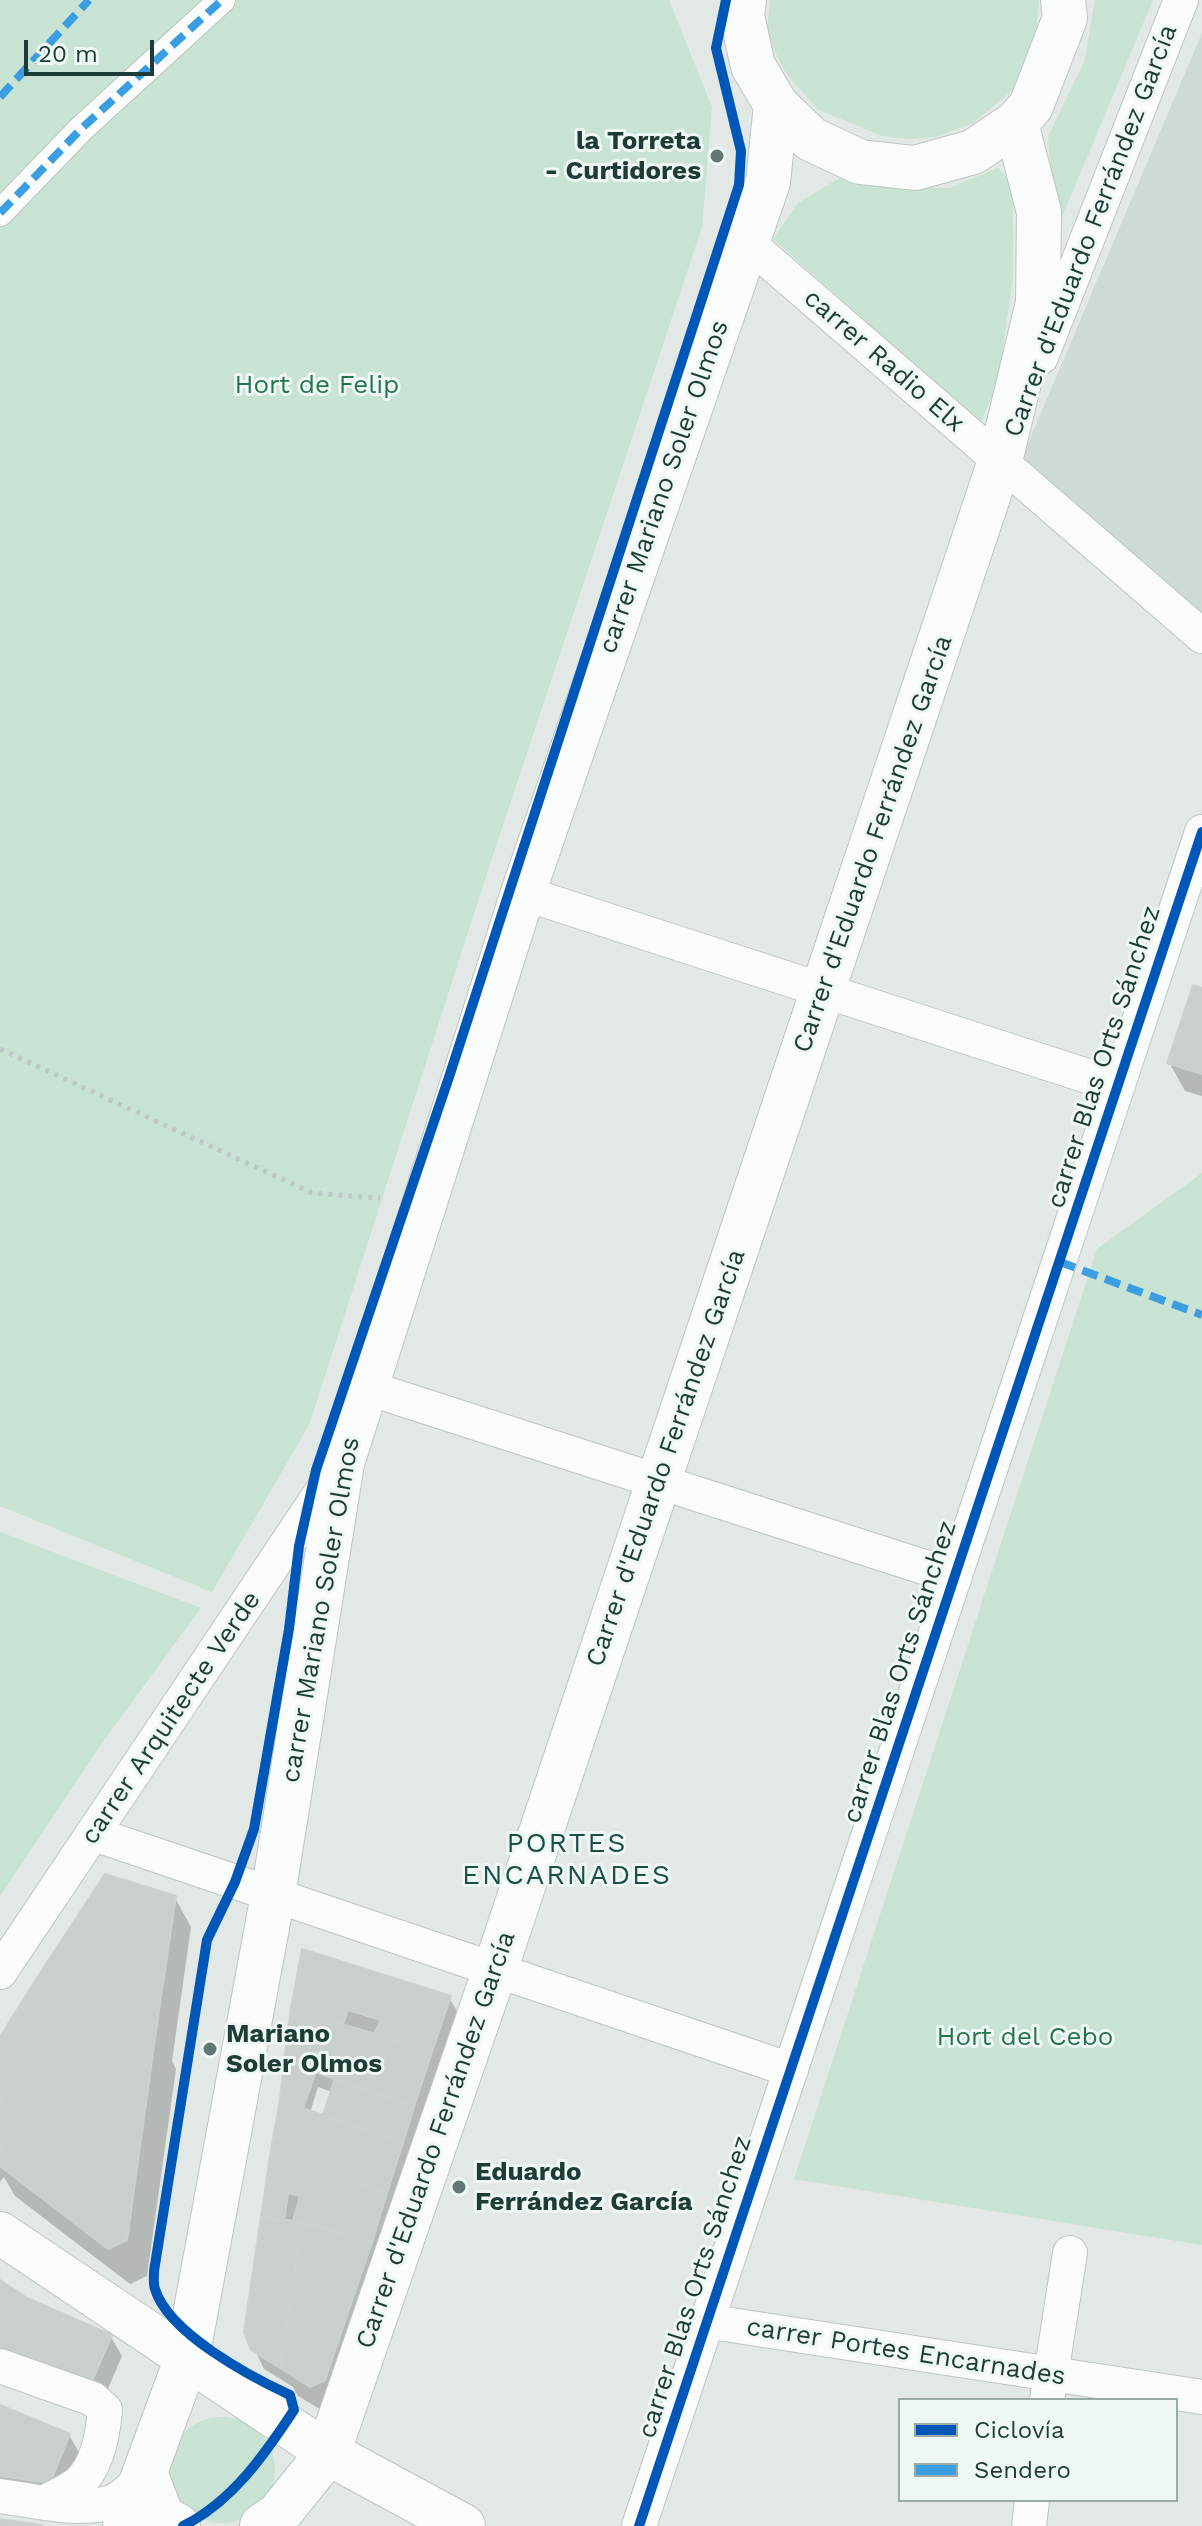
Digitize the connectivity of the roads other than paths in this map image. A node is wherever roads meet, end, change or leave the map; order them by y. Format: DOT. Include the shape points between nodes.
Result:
graph roads {
  1 [pos="222,0"];
  2 [pos="1063,0"];
  3 [pos="1181,0"];
  4 [pos="740,3"];
  5 [pos="776,105"];
  6 [pos="1016,123"];
  7 [pos="0,213"];
  8 [pos="748,243"];
  9 [pos="1000,461"];
  10 [pos="1202,636"];
  11 [pos="1202,832"];
  12 [pos="523,893"];
  13 [pos="824,991"];
  14 [pos="1118,1086"];
  15 [pos="365,1387"];
  16 [pos="342,1463"];
  17 [pos="658,1481"];
  18 [pos="955,1577"];
  19 [pos="94,1834"];
  20 [pos="273,1895"];
  21 [pos="495,1970"];
  22 [pos="0,1972"];
  23 [pos="791,2070"];
  24 [pos="0,2233"];
  25 [pos="1070,2253"];
  26 [pos="705,2321"];
  27 [pos="187,2358"];
  28 [pos="0,2366"];
  29 [pos="1049,2387"];
  30 [pos="1202,2397"];
  31 [pos="328,2453"];
  32 [pos="146,2475"];
  33 [pos="0,2496"];
  34 [pos="46,2502"];
  35 [pos="1032,2502"];
  36 [pos="125,2526"];
  37 [pos="178,2526"];
  38 [pos="262,2526"];
  39 [pos="463,2526"];
  40 [pos="639,2526"];
  41 [pos="1029,2526"];
  1 -- 7 [label="street" via="81,129"];
  2 -- 6 [label="main road" via="1065,18 1031,106"];
  3 -- 9 [label="street, Carrer d'Eduardo Ferrández García"];
  4 -- 5 [label="main road" via="753,66"];
  5 -- 6 [label="main road" via="811,139 860,162 915,168 973,152"];
  5 -- 8 [label="main road, carrer Mariano Soler Olmos" via="768,182"];
  6 -- 9 [label="main road, Carrer d'Eduardo Ferrández García" via="1039,212 1038,303"];
  8 -- 9 [label="street, carrer Radio Elx"];
  8 -- 12 [label="main road, carrer Mariano Soler Olmos"];
  9 -- 10 [label="street, carrer Radio Elx"];
  9 -- 13 [label="main road, Carrer d'Eduardo Ferrández García"];
  11 -- 14 [label="street, carrer Blas Orts Sánchez"];
  12 -- 13 [label="street"];
  12 -- 15 [label="main road, carrer Mariano Soler Olmos"];
  13 -- 14 [label="street"];
  13 -- 17 [label="main road, Carrer d'Eduardo Ferrández García"];
  14 -- 18 [label="street, carrer Blas Orts Sánchez"];
  15 -- 16 [label="main road, carrer Mariano Soler Olmos"];
  15 -- 17 [label="street"];
  16 -- 19 [label="street, carrer Arquitecte Verde"];
  16 -- 20 [label="main road, carrer Mariano Soler Olmos"];
  17 -- 18 [label="street"];
  17 -- 21 [label="main road, Carrer d'Eduardo Ferrández García"];
  18 -- 23 [label="street, carrer Blas Orts Sánchez"];
  19 -- 20 [label="street"];
  19 -- 22 [label="street, carrer Arquitecte Verde"];
  20 -- 21 [label="street"];
  20 -- 27 [label="main road, carrer Mariano Soler Olmos"];
  21 -- 23 [label="street"];
  21 -- 31 [label="main road, Carrer d'Eduardo Ferrández García"];
  23 -- 26 [label="street, carrer Blas Orts Sánchez"];
  24 -- 27 [label="street"];
  25 -- 29 [label="street"];
  26 -- 29 [label="street, carrer Portes Encarnades"];
  26 -- 40 [label="street, carrer Blas Orts Sánchez"];
  27 -- 31 [label="street"];
  27 -- 32 [label="main road, carrer Mariano Soler Olmos"];
  28 -- 34 [label="street" via="93,2399 105,2410 93,2461 80,2482"];
  29 -- 30 [label="street, carrer Portes Encarnades"];
  31 -- 38 [label="main road, Carrer d'Eduardo Ferrández García" via="278,2515"];
  31 -- 39 [label="main road"];
  32 -- 34 [label="street" via="116,2500 76,2506"];
  32 -- 36 [label="main road, carrer Mariano Soler Olmos"];
  32 -- 37 [label="main road" via="162,2517"];
  33 -- 34 [label="street"];
  35 -- 41 [label="street"];
}
